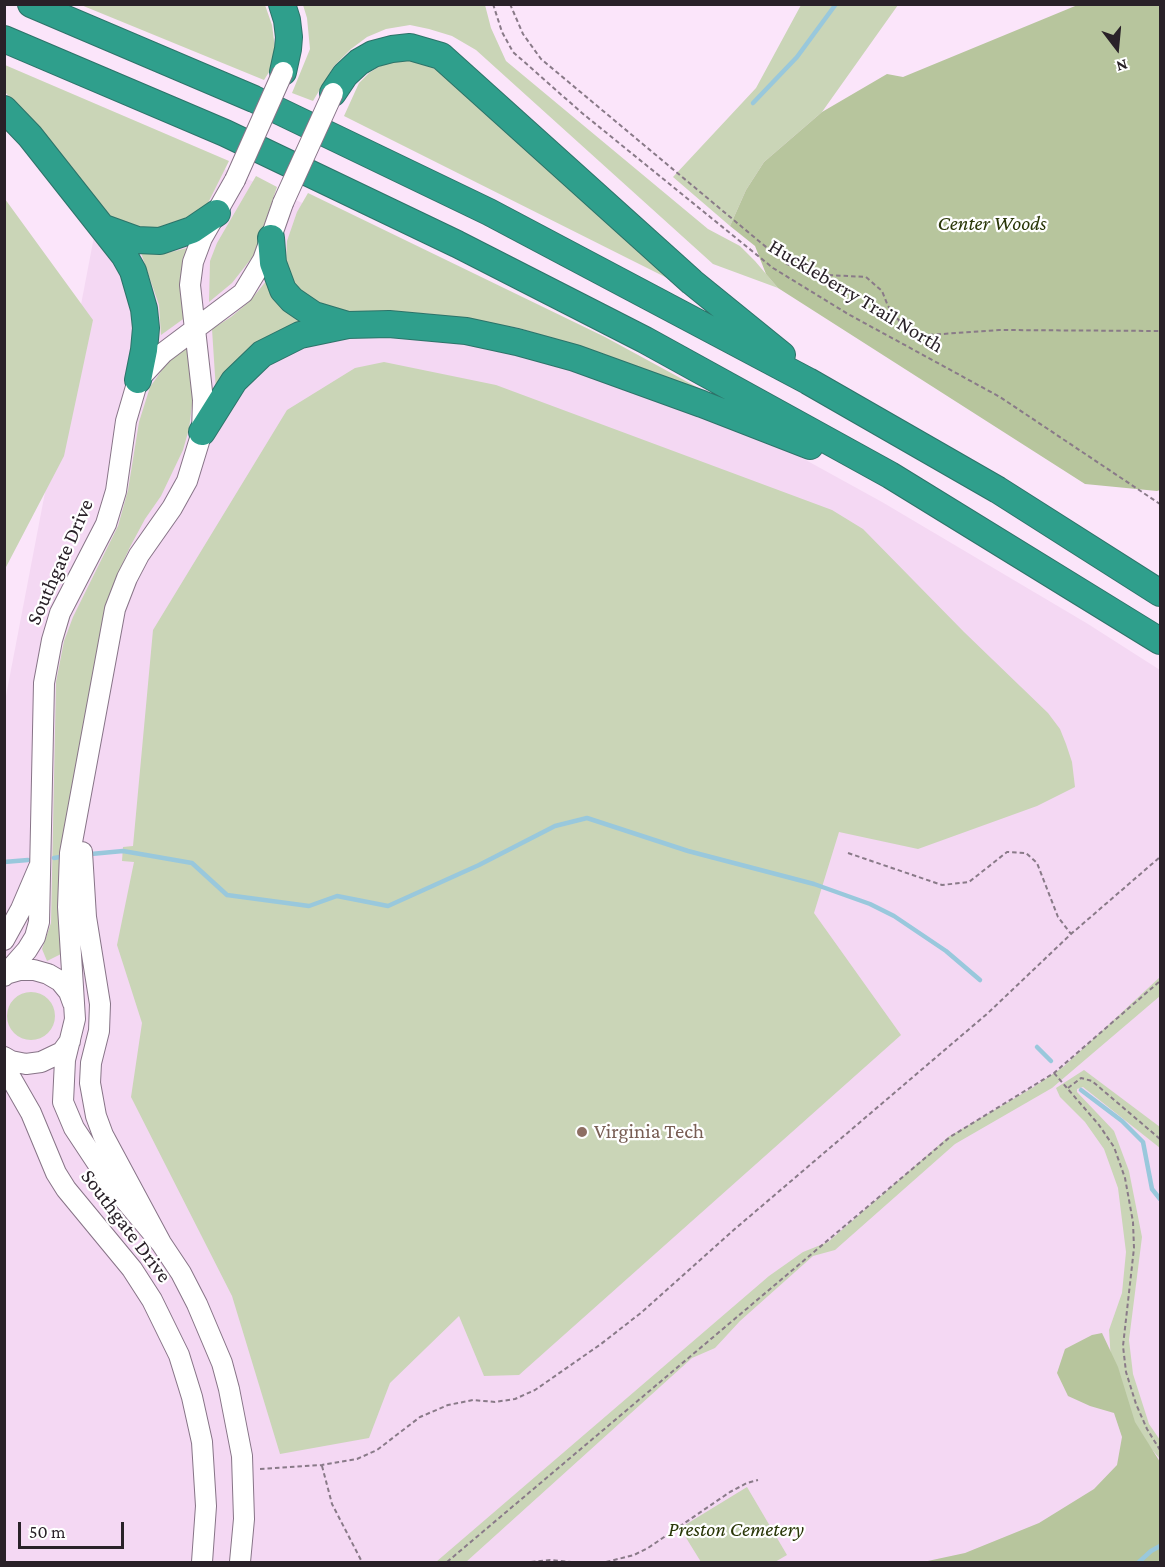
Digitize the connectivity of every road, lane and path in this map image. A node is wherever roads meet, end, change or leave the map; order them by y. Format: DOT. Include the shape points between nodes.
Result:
graph roads {
  1 [pos="32,4"];
  2 [pos="282,4"];
  3 [pos="493,4"];
  4 [pos="510,4"];
  5 [pos="4,39"];
  6 [pos="283,72"];
  7 [pos="333,93"];
  8 [pos="4,109"];
  9 [pos="217,213"];
  10 [pos="101,226"];
  11 [pos="272,238"];
  12 [pos="348,325"];
  13 [pos="194,329"];
  14 [pos="1161,331"];
  15 [pos="138,380"];
  16 [pos="808,381"];
  17 [pos="202,432"];
  18 [pos="890,475"];
  19 [pos="1161,504"];
  20 [pos="1161,593"];
  21 [pos="1161,641"];
  22 [pos="84,774"];
  23 [pos="848,853"];
  24 [pos="1161,857"];
  25 [pos="41,862"];
  26 [pos="1071,934"];
  27 [pos="4,940"];
  28 [pos="5,975"];
  29 [pos="1161,981"];
  30 [pos="74,1005"];
  31 [pos="70,1041"];
  32 [pos="4,1057"];
  33 [pos="4,1066"];
  34 [pos="1054,1073"];
  35 [pos="1068,1088"];
  36 [pos="1161,1139"];
  37 [pos="161,1243"];
  38 [pos="1161,1450"];
  39 [pos="322,1465"];
  40 [pos="243,1470"];
  41 [pos="758,1480"];
  42 [pos="202,1563"];
  43 [pos="240,1563"];
  44 [pos="362,1563"];
  45 [pos="447,1563"];
  46 [pos="531,1563"];
  47 [pos="571,1563"];
  48 [pos="606,1563"];
  1 -- 16 [label="highway" via="254,99 489,212"];
  2 -- 6 [label="highway" via="289,37"];
  3 -- 19 [label="path, Huckleberry Trail North" via="513,52 773,268 999,397"];
  4 -- 14 [label="path" via="523,34 541,59 760,242 808,274 866,277 882,291 904,327 928,335 999,330"];
  5 -- 18 [label="highway" via="225,133 457,244 645,340"];
  6 -- 9 [label="main road, Southgate Drive, bridge"];
  7 -- 11 [label="main road, Southgate Drive, bridge" via="283,203"];
  7 -- 16 [label="highway" via="345,75 373,54 410,47 441,56 692,282 772,345"];
  8 -- 10 [label="highway"];
  9 -- 10 [label="highway" via="186,232 160,241 137,240"];
  9 -- 13 [label="main road, Southgate Drive" via="193,262 190,285"];
  10 -- 15 [label="highway" via="133,271 142,299 146,328"];
  11 -- 12 [label="highway" via="273,263 283,290 314,315"];
  11 -- 13 [label="main road, Southgate Drive" via="243,293"];
  12 -- 17 [label="highway" via="300,335 262,354 234,381"];
  12 -- 18 [label="highway" via="432,327 517,342 575,358"];
  13 -- 15 [label="main road, Southgate Drive"];
  13 -- 17 [label="main road, Southgate Drive" via="203,400"];
  15 -- 25 [label="main road, Southgate Drive" via="106,524 60,613 52,640 44,683"];
  16 -- 20 [label="highway" via="998,490"];
  17 -- 22 [label="main road, Southgate Drive" via="187,481 139,555 115,609"];
  18 -- 21 [label="highway"];
  22 -- 30 [label="main road, Southgate Drive" via="70,864 68,907"];
  22 -- 37 [label="main road, Southgate Drive" via="84,895 100,1004 99,1031 91,1064 92,1101 104,1135"];
  23 -- 26 [label="path" via="942,885 969,882 1007,852 1026,853 1037,863 1058,917"];
  24 -- 26 [label="path"];
  25 -- 27 [label="main road"];
  25 -- 28 [label="main road, Southgate Drive" via="35,937"];
  26 -- 39 [label="path" via="988,1013 601,1344 535,1390 515,1399 447,1405 420,1417 377,1450 357,1459"];
  28 -- 30 [label="main road, Southgate Drive" via="20,970 48,974 60,981"];
  29 -- 34 [label="path"];
  30 -- 31 [label="main road, Southgate Drive"];
  31 -- 32 [label="main road" via="62,1052 41,1062 26,1064"];
  31 -- 37 [label="main road, Southgate Drive" via="62,1089 67,1115 109,1180"];
  33 -- 42 [label="main road, Southgate Drive" via="31,1113 56,1173 132,1269 152,1300 178,1355 202,1442 206,1506"];
  34 -- 35 [label="path"];
  34 -- 45 [label="path" via="950,1137"];
  35 -- 36 [label="path" via="1081,1078 1092,1081"];
  35 -- 38 [label="path" via="1114,1147 1125,1178 1134,1248 1123,1346 1126,1372 1147,1429"];
  37 -- 40 [label="main road, Southgate Drive" via="197,1304 222,1364"];
  39 -- 40 [label="path"];
  39 -- 44 [label="path" via="332,1504"];
  40 -- 43 [label="main road, Southgate Drive"];
  41 -- 48 [label="path" via="730,1491 648,1548"];
  46 -- 47 [label="path"];
}
